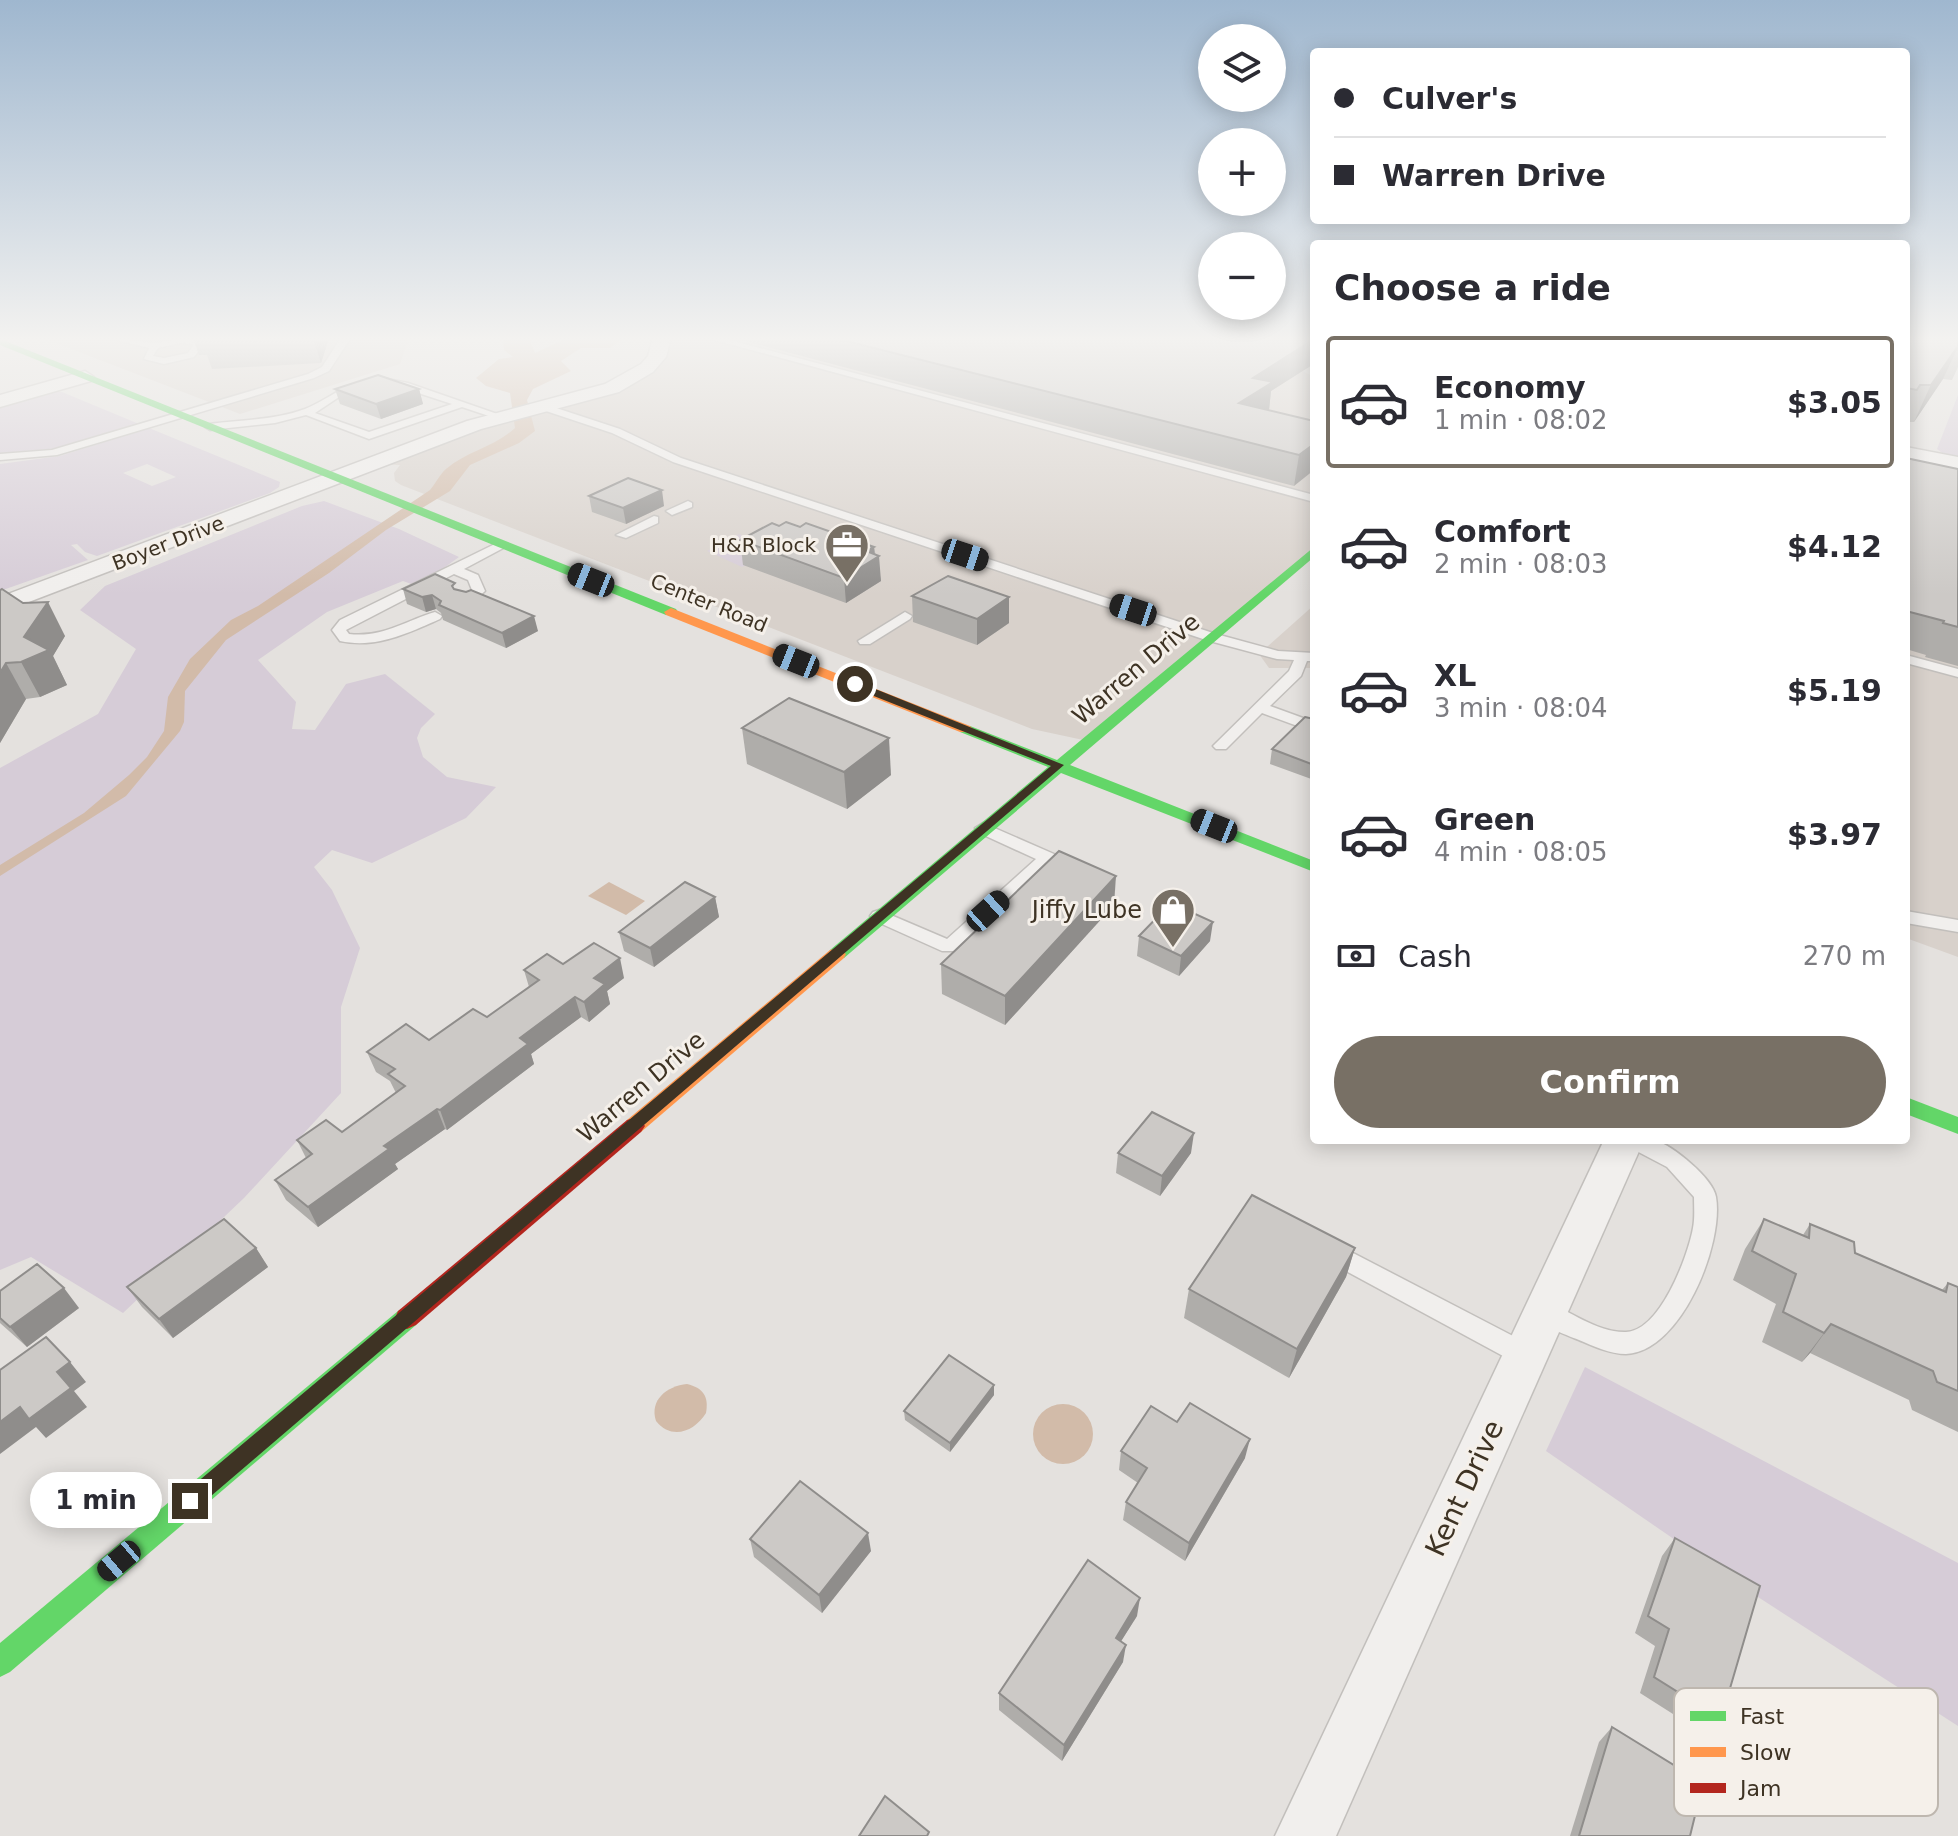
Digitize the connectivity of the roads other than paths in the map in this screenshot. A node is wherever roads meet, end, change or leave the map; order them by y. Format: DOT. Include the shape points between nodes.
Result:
graph roads {
  1 [pos="148,424"];
  2 [pos="202,424"];
  3 [pos="241,424"];
  4 [pos="335,424"];
  5 [pos="405,424"];
  6 [pos="490,424"];
  7 [pos="580,424"];
  8 [pos="1032,424"];
  9 [pos="210,427"];
  10 [pos="1910,454"];
  11 [pos="0,457"];
  12 [pos="1955,463"];
  13 [pos="336,480"];
  14 [pos="1310,498"];
  15 [pos="688,505"];
  16 [pos="672,511"];
  17 [pos="654,520"];
  18 [pos="622,535"];
  19 [pos="503,545"];
  20 [pos="1310,554"];
  21 [pos="456,570"];
  22 [pos="466,601"];
  23 [pos="0,606"];
  24 [pos="435,616"];
  25 [pos="905,616"];
  26 [pos="1211,637"];
  27 [pos="865,641"];
  28 [pos="1308,656"];
  29 [pos="1910,660"];
  30 [pos="1296,673"];
  31 [pos="1958,673"];
  32 [pos="1310,676"];
  33 [pos="1260,707"];
  34 [pos="1306,724"];
  35 [pos="1221,746"];
  36 [pos="1059,765"];
  37 [pos="983,828"];
  38 [pos="1287,857"];
  39 [pos="1310,858"];
  40 [pos="1310,866"];
  41 [pos="879,916"];
  42 [pos="1910,918"];
  43 [pos="1958,926"];
  44 [pos="1910,1107"];
  45 [pos="1958,1126"];
  46 [pos="1622,1144"];
  47 [pos="1643,1144"];
  48 [pos="1314,1243"];
  49 [pos="1535,1334"];
  50 [pos="0,1662"];
  51 [pos="1305,1836"];
  1 -- 11 [label="lane" via="53,453"];
  2 -- 9 [label="main road, Center Road"];
  3 -- 9 [label="lane"];
  4 -- 5 [label="lane" via="369,436"];
  6 -- 13 [label="street, Boyer Drive"];
  7 -- 26 [label="lane" via="616,431 677,460"];
  8 -- 14 [label="lane"];
  9 -- 13 [label="main road, Center Road"];
  10 -- 12 [label="street"];
  13 -- 19 [label="main road, Center Road"];
  13 -- 23 [label="street, Boyer Drive"];
  15 -- 16 [label="lane"];
  17 -- 18 [label="lane"];
  19 -- 21 [label="lane"];
  19 -- 36 [label="main road, Center Road"];
  20 -- 26 [label="main road, Warren Drive"];
  21 -- 22 [label="lane" via="473,578 479,591"];
  21 -- 24 [label="lane" via="339,630 345,638 364,642"];
  25 -- 27 [label="lane"];
  26 -- 28 [label="lane" via="1277,655"];
  26 -- 36 [label="main road, Warren Drive"];
  28 -- 30 [label="lane"];
  29 -- 31 [label="lane"];
  30 -- 32 [label="lane"];
  30 -- 33 [label="lane"];
  33 -- 34 [label="lane"];
  33 -- 35 [label="lane"];
  36 -- 37 [label="main road, Warren Drive"];
  36 -- 38 [label="main road, Center Road"];
  37 -- 41 [label="main road, Warren Drive"];
  37 -- 41 [label="lane" via="1048,858 949,947"];
  38 -- 39 [label="lane"];
  38 -- 40 [label="main road, Center Road"];
  41 -- 50 [label="main road, Warren Drive"];
  42 -- 43 [label="lane"];
  44 -- 45 [label="main road"];
  46 -- 49 [label="street, Kent Drive"];
  47 -- 49 [label="lane" via="1675,1161 1705,1194 1705,1230 1675,1307 1656,1331 1628,1343 1592,1334"];
  48 -- 49 [label="lane"];
  49 -- 51 [label="street, Kent Drive"];
}
